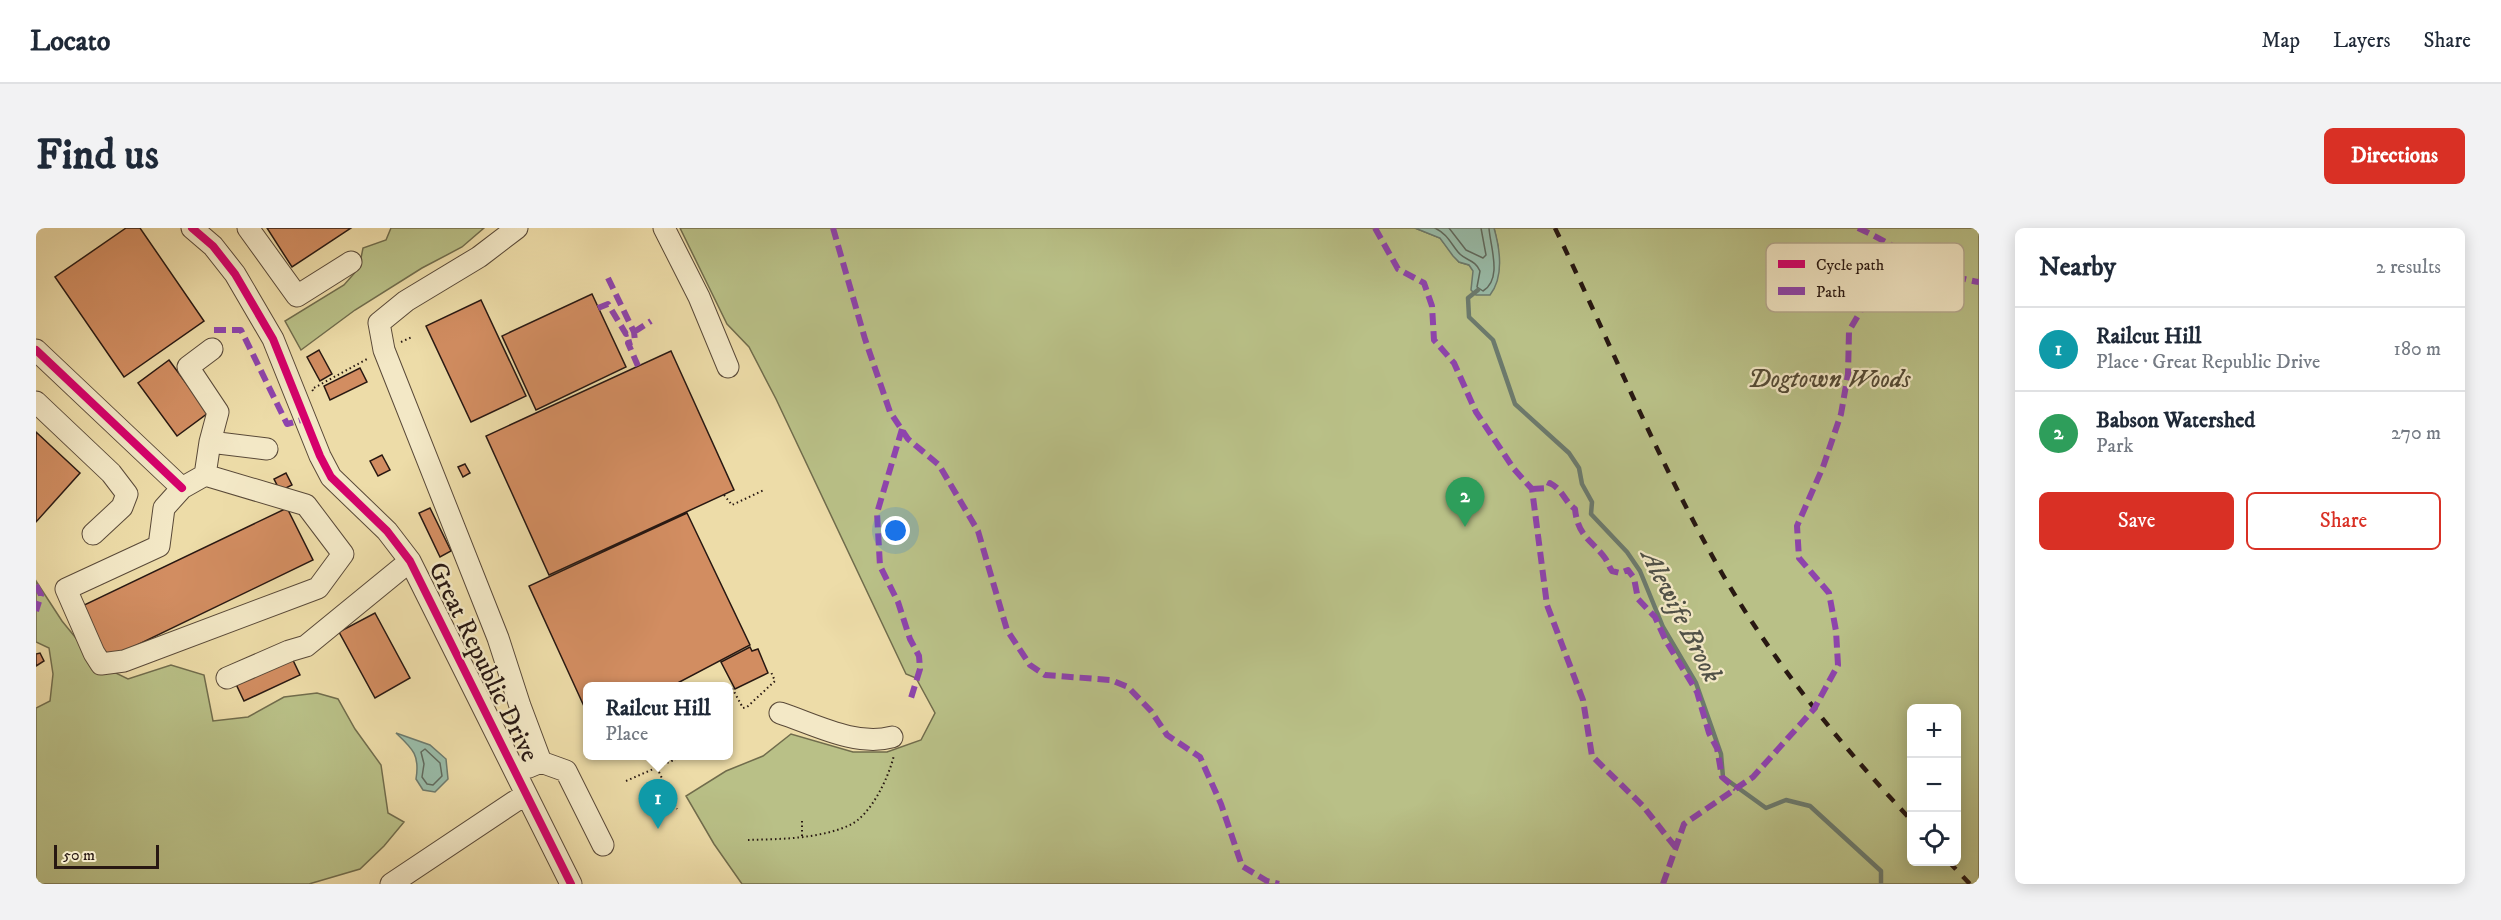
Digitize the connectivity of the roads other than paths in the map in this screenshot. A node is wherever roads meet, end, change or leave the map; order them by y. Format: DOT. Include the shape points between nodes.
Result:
graph roads {
  1 [pos="192,228"];
  2 [pos="248,228"];
  3 [pos="517,228"];
  4 [pos="664,228"];
  5 [pos="351,262"];
  6 [pos="212,349"];
  7 [pos="36,350"];
  8 [pos="728,367"];
  9 [pos="36,402"];
  10 [pos="210,442"];
  11 [pos="267,449"];
  12 [pos="205,475"];
  13 [pos="182,488"];
  14 [pos="93,534"];
  15 [pos="410,561"];
  16 [pos="226,678"];
  17 [pos="780,712"];
  18 [pos="892,737"];
  19 [pos="541,762"];
  20 [pos="515,773"];
  21 [pos="526,794"];
  22 [pos="603,845"];
  23 [pos="391,884"];
  24 [pos="571,884"];
  1 -- 15 [label="street, Great Republic Drive" via="213,246 235,274 273,339 331,477 387,531"];
  2 -- 5 [label="street" via="297,296"];
  3 -- 19 [label="street" via="380,322 384,350 498,638"];
  4 -- 8 [label="street"];
  6 -- 10 [label="street" via="188,367 218,412"];
  7 -- 13 [label="street"];
  9 -- 14 [label="street" via="111,473 127,494 122,507"];
  10 -- 11 [label="street"];
  10 -- 12 [label="street"];
  12 -- 13 [label="street"];
  12 -- 13 [label="street" via="306,505 343,554 318,588 124,661 101,664 66,589 159,546 164,508"];
  15 -- 16 [label="street" via="306,646"];
  15 -- 20 [label="street, Great Republic Drive"];
  17 -- 18 [label="street" via="856,738"];
  19 -- 20 [label="street"];
  19 -- 22 [label="street" via="567,771"];
  20 -- 21 [label="street, Great Republic Drive"];
  21 -- 23 [label="street"];
  21 -- 24 [label="street, Great Republic Drive"];
}
